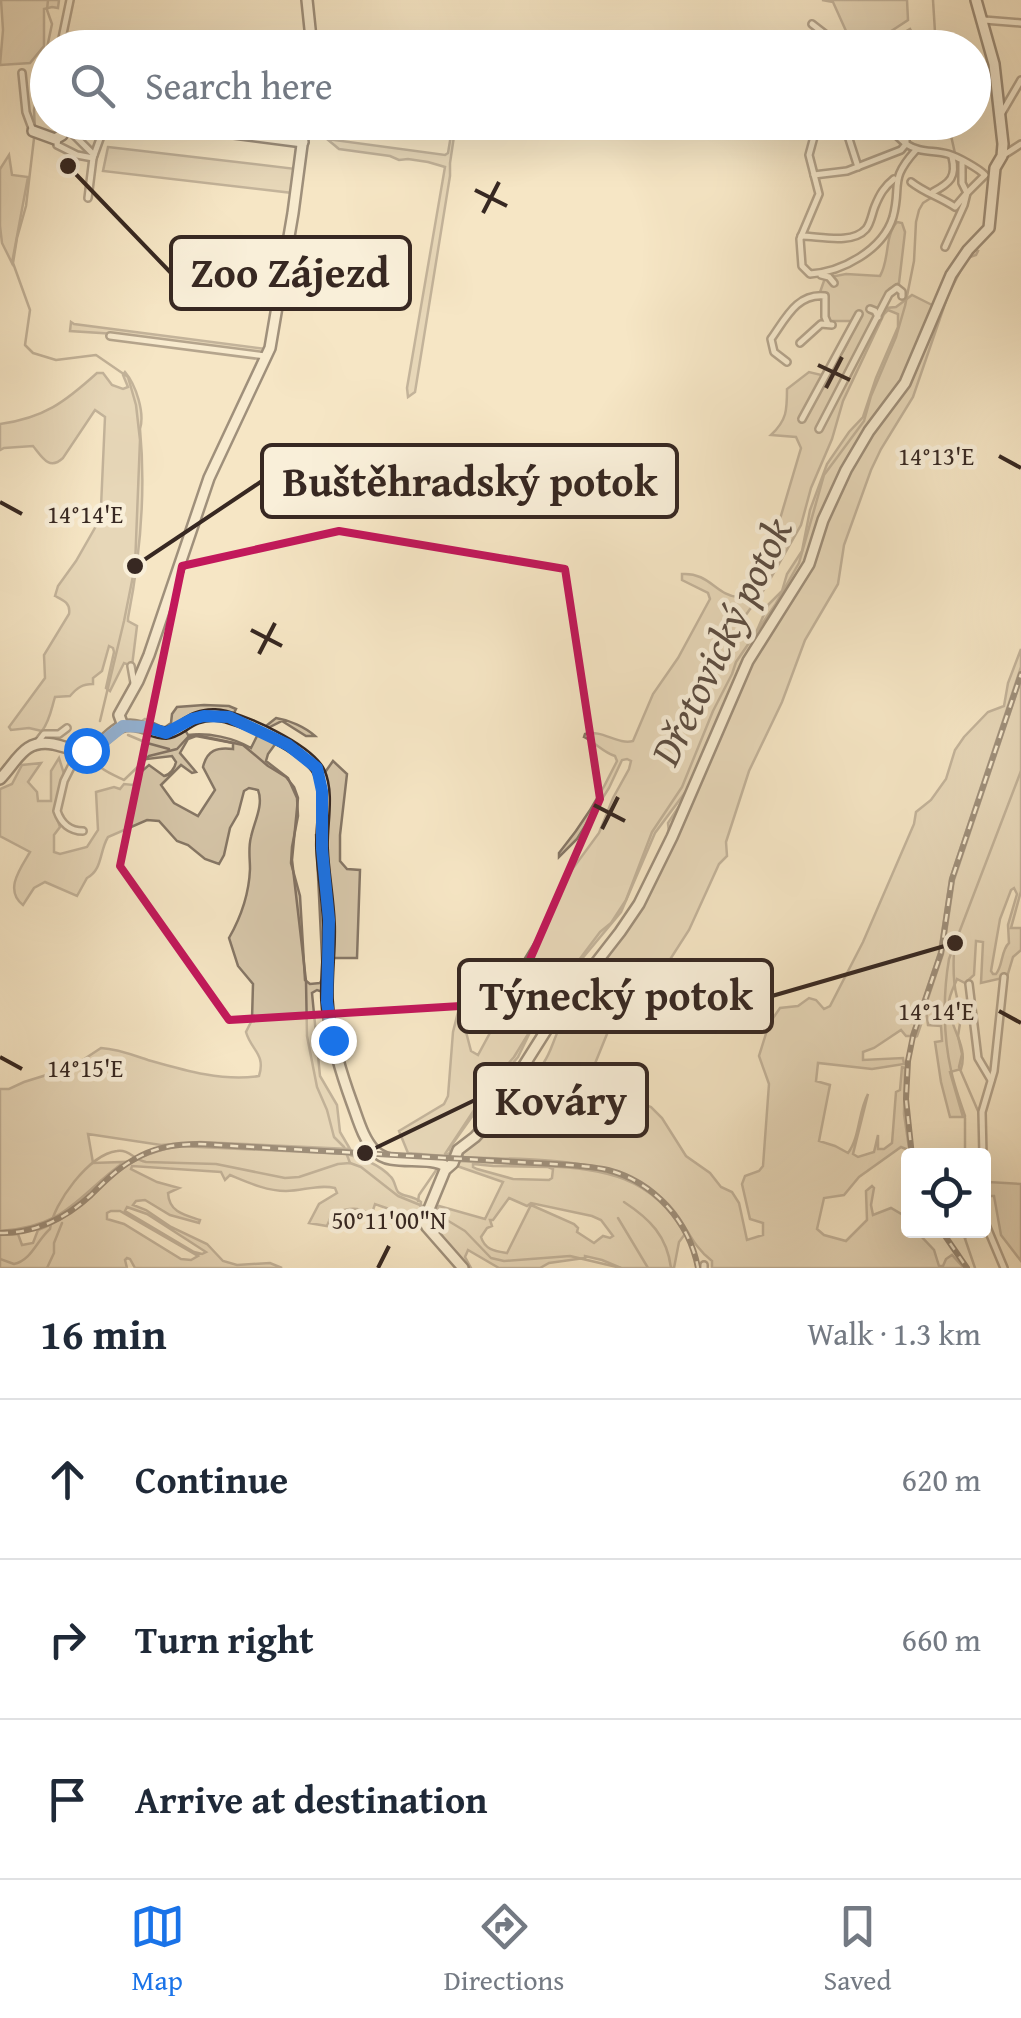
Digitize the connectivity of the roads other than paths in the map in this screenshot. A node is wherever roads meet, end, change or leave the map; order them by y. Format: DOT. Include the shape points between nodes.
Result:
graph roads {
  1 [pos="70,0"];
  2 [pos="307,0"];
  3 [pos="976,0"];
  4 [pos="983,20"];
  5 [pos="1021,23"];
  6 [pos="64,30"];
  7 [pos="310,30"];
  8 [pos="986,30"];
  9 [pos="991,52"];
  10 [pos="22,73"];
  11 [pos="1021,80"];
  12 [pos="1000,116"];
  13 [pos="30,121"];
  14 [pos="58,140"];
  15 [pos="79,140"];
  16 [pos="100,140"];
  17 [pos="287,140"];
  18 [pos="813,140"];
  19 [pos="850,140"];
  20 [pos="902,140"];
  21 [pos="906,140"];
  22 [pos="302,142"];
  23 [pos="906,144"];
  24 [pos="1021,144"];
  25 [pos="916,150"];
  26 [pos="94,156"];
  27 [pos="1002,156"];
  28 [pos="957,159"];
  29 [pos="858,167"];
  30 [pos="995,168"];
  31 [pos="814,174"];
  32 [pos="985,175"];
  33 [pos="896,178"];
  34 [pos="911,182"];
  35 [pos="967,193"];
  36 [pos="931,194"];
  37 [pos="88,198"];
  38 [pos="958,208"];
  39 [pos="800,236"];
  40 [pos="946,246"];
  41 [pos="813,274"];
  42 [pos="834,283"];
  43 [pos="902,296"];
  44 [pos="870,309"];
  45 [pos="859,314"];
  46 [pos="878,316"];
  47 [pos="847,319"];
  48 [pos="853,328"];
  49 [pos="110,336"];
  50 [pos="800,343"];
  51 [pos="267,356"];
  52 [pos="787,362"];
  53 [pos="802,418"];
  54 [pos="819,429"];
  55 [pos="131,666"];
  56 [pos="136,686"];
  57 [pos="123,726"];
  58 [pos="67,728"];
  59 [pos="38,743"];
  60 [pos="79,750"];
  61 [pos="0,778"];
  62 [pos="83,831"];
  63 [pos="1004,977"];
  64 [pos="969,984"];
  65 [pos="991,1080"];
  66 [pos="984,1148"];
  67 [pos="447,1167"];
  68 [pos="991,1237"];
  69 [pos="463,1268"];
  70 [pos="1004,1268"];
  1 -- 6 [label="street"];
  2 -- 7 [label="street"];
  3 -- 4 [label="street"];
  4 -- 5 [label="street"];
  4 -- 8 [label="street"];
  9 -- 12 [label="street"];
  10 -- 13 [label="street"];
  11 -- 12 [label="street"];
  12 -- 27 [label="street"];
  14 -- 26 [label="street" via="77,155"];
  15 -- 26 [label="street"];
  16 -- 26 [label="street"];
  17 -- 22 [label="street"];
  18 -- 31 [label="street"];
  19 -- 29 [label="street"];
  20 -- 23 [label="street"];
  21 -- 23 [label="street"];
  22 -- 51 [label="street"];
  23 -- 25 [label="street"];
  23 -- 29 [label="street"];
  24 -- 27 [label="street"];
  25 -- 28 [label="street"];
  25 -- 33 [label="street"];
  26 -- 37 [label="street"];
  27 -- 30 [label="street"];
  28 -- 32 [label="street"];
  28 -- 35 [label="street"];
  28 -- 36 [label="street" via="950,182"];
  29 -- 31 [label="street"];
  30 -- 32 [label="street"];
  30 -- 67 [label="street" via="989,228 958,263 904,383 846,470 809,564 748,660 639,904 557,1013 487,1124"];
  31 -- 39 [label="street" via="819,194"];
  32 -- 35 [label="street"];
  33 -- 39 [label="street" via="883,189 861,233"];
  33 -- 41 [label="street" via="892,221 871,250"];
  34 -- 36 [label="street"];
  35 -- 38 [label="street"];
  36 -- 38 [label="street"];
  38 -- 40 [label="street"];
  39 -- 41 [label="street" via="802,266"];
  41 -- 42 [label="street"];
  43 -- 46 [label="street" via="892,290"];
  44 -- 46 [label="street"];
  45 -- 48 [label="street"];
  46 -- 54 [label="street"];
  47 -- 48 [label="street"];
  48 -- 53 [label="street"];
  49 -- 51 [label="street"];
  50 -- 52 [label="street" via="814,328 830,324 825,296 812,294 798,303 771,339"];
  51 -- 56 [label="street" via="210,478"];
  55 -- 56 [label="street"];
  56 -- 57 [label="street" via="119,715"];
  57 -- 60 [label="street" via="98,746"];
  57 -- 67 [label="street" via="166,733 192,719 229,717 288,745 317,768 329,920 327,1002 344,1080 380,1156"];
  58 -- 59 [label="street" via="44,734"];
  59 -- 60 [label="street"];
  59 -- 61 [label="street"];
  60 -- 62 [label="street" via="57,810 64,824"];
  63 -- 65 [label="street"];
  64 -- 65 [label="street" via="978,1058"];
  65 -- 66 [label="street" via="982,1112"];
  67 -- 69 [label="street" via="424,1221"];
  68 -- 70 [label="street"];
}
